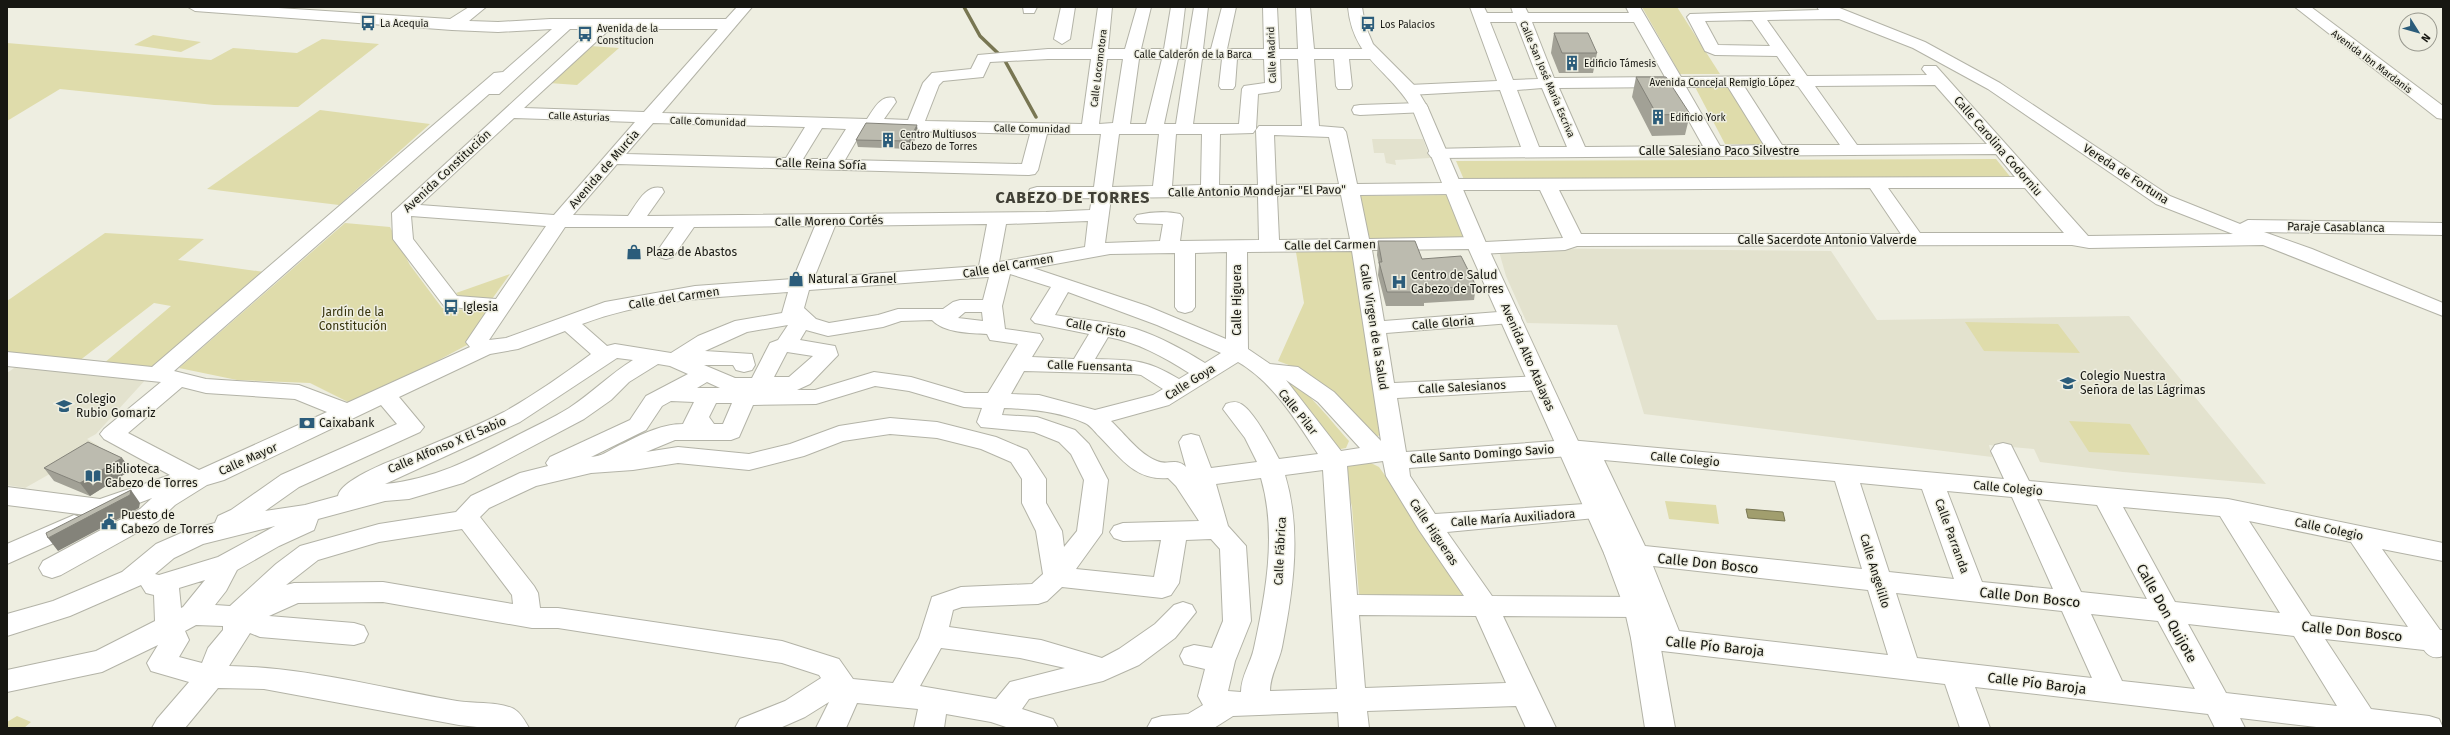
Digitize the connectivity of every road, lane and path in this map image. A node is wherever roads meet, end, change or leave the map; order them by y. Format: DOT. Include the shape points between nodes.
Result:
graph roads {
  1 [pos="196,7"];
  2 [pos="479,7"];
  3 [pos="745,7"];
  4 [pos="1068,7"];
  5 [pos="1105,7"];
  6 [pos="1144,7"];
  7 [pos="1178,7"];
  8 [pos="1200,7"];
  9 [pos="1229,7"];
  10 [pos="1270,7"];
  11 [pos="1303,7"];
  12 [pos="1355,7"];
  13 [pos="1824,7"];
  14 [pos="2302,7"];
  15 [pos="2320,7"];
  16 [pos="1479,12"];
  17 [pos="1520,12"];
  18 [pos="1636,12"];
  19 [pos="1840,14"];
  20 [pos="1756,16"];
  21 [pos="560,20"];
  22 [pos="605,20"];
  23 [pos="730,24"];
  24 [pos="452,25"];
  25 [pos="1062,39"];
  26 [pos="1917,48"];
  27 [pos="1781,50"];
  28 [pos="1100,53"];
  29 [pos="1132,54"];
  30 [pos="1171,54"];
  31 [pos="1194,54"];
  32 [pos="1224,54"];
  33 [pos="1271,54"];
  34 [pos="1305,54"];
  35 [pos="1341,54"];
  36 [pos="1373,54"];
  37 [pos="500,76"];
  38 [pos="1940,80"];
  39 [pos="1803,81"];
  40 [pos="1675,82"];
  41 [pos="1734,82"];
  42 [pos="1548,83"];
  43 [pos="1506,84"];
  44 [pos="1227,86"];
  45 [pos="1344,86"];
  46 [pos="1409,90"];
  47 [pos="2443,99"];
  48 [pos="888,102"];
  49 [pos="1420,108"];
  50 [pos="1360,110"];
  51 [pos="509,113"];
  52 [pos="2443,114"];
  53 [pos="648,119"];
  54 [pos="816,124"];
  55 [pos="864,124"];
  56 [pos="915,125"];
  57 [pos="1090,128"];
  58 [pos="1116,128"];
  59 [pos="1169,128"];
  60 [pos="1211,128"];
  61 [pos="1040,129"];
  62 [pos="1247,129"];
  63 [pos="1311,131"];
  64 [pos="2000,149"];
  65 [pos="1714,150"];
  66 [pos="1776,150"];
  67 [pos="1853,151"];
  68 [pos="1532,152"];
  69 [pos="1578,152"];
  70 [pos="1437,153"];
  71 [pos="613,159"];
  72 [pos="791,164"];
  73 [pos="833,165"];
  74 [pos="2029,182"];
  75 [pos="1875,183"];
  76 [pos="1547,185"];
  77 [pos="1452,186"];
  78 [pos="1267,190"];
  79 [pos="1349,190"];
  80 [pos="1101,191"];
  81 [pos="1210,191"];
  82 [pos="655,192"];
  83 [pos="1162,192"];
  84 [pos="1037,193"];
  85 [pos="361,205"];
  86 [pos="404,210"];
  87 [pos="1099,215"];
  88 [pos="997,218"];
  89 [pos="1144,218"];
  90 [pos="559,221"];
  91 [pos="826,221"];
  92 [pos="633,222"];
  93 [pos="688,222"];
  94 [pos="2228,226"];
  95 [pos="2443,229"];
  96 [pos="2080,239"];
  97 [pos="2266,239"];
  98 [pos="1574,240"];
  99 [pos="1915,240"];
  100 [pos="1361,245"];
  101 [pos="1236,246"];
  102 [pos="1269,246"];
  103 [pos="1477,246"];
  104 [pos="1177,247"];
  105 [pos="1094,250"];
  106 [pos="666,253"];
  107 [pos="1000,269"];
  108 [pos="1063,284"];
  109 [pos="802,285"];
  110 [pos="500,306"];
  111 [pos="992,306"];
  112 [pos="1185,308"];
  113 [pos="2443,310"];
  114 [pos="1152,314"];
  115 [pos="796,316"];
  116 [pos="1511,317"];
  117 [pos="943,320"];
  118 [pos="1058,321"];
  119 [pos="568,322"];
  120 [pos="994,328"];
  121 [pos="1103,328"];
  122 [pos="1374,328"];
  123 [pos="1129,334"];
  124 [pos="1032,340"];
  125 [pos="481,345"];
  126 [pos="786,345"];
  127 [pos="1237,353"];
  128 [pos="604,355"];
  129 [pos="669,358"];
  130 [pos="7,359"];
  131 [pos="744,364"];
  132 [pos="1019,364"];
  133 [pos="1081,365"];
  134 [pos="1264,370"];
  135 [pos="1206,373"];
  136 [pos="167,376"];
  137 [pos="1540,383"];
  138 [pos="708,384"];
  139 [pos="1180,389"];
  140 [pos="744,390"];
  141 [pos="1384,391"];
  142 [pos="386,396"];
  143 [pos="995,402"];
  144 [pos="1234,409"];
  145 [pos="349,413"];
  146 [pos="1095,418"];
  147 [pos="703,423"];
  148 [pos="1191,442"];
  149 [pos="1578,449"];
  150 [pos="2003,451"];
  151 [pos="1389,455"];
  152 [pos="1334,459"];
  153 [pos="602,464"];
  154 [pos="1272,467"];
  155 [pos="1845,474"];
  156 [pos="1200,478"];
  157 [pos="529,479"];
  158 [pos="198,480"];
  159 [pos="1931,482"];
  160 [pos="2022,490"];
  161 [pos="7,496"];
  162 [pos="2105,497"];
  163 [pos="102,508"];
  164 [pos="2228,508"];
  165 [pos="317,511"];
  166 [pos="1598,511"];
  167 [pos="463,520"];
  168 [pos="1428,524"];
  169 [pos="1217,530"];
  170 [pos="1123,532"];
  171 [pos="1175,532"];
  172 [pos="2359,535"];
  173 [pos="197,536"];
  174 [pos="2443,552"];
  175 [pos="1627,554"];
  176 [pos="7,555"];
  177 [pos="227,564"];
  178 [pos="52,568"];
  179 [pos="1056,577"];
  180 [pos="131,579"];
  181 [pos="1878,581"];
  182 [pos="166,584"];
  183 [pos="1972,591"];
  184 [pos="2072,601"];
  185 [pos="1344,605"];
  186 [pos="1485,606"];
  187 [pos="1637,608"];
  188 [pos="2166,611"];
  189 [pos="1183,612"];
  190 [pos="193,614"];
  191 [pos="236,617"];
  192 [pos="532,618"];
  193 [pos="7,623"];
  194 [pos="168,626"];
  195 [pos="2303,626"];
  196 [pos="354,634"];
  197 [pos="933,636"];
  198 [pos="1657,639"];
  199 [pos="2439,645"];
  200 [pos="1194,656"];
  201 [pos="1221,661"];
  202 [pos="1906,668"];
  203 [pos="1103,670"];
  204 [pos="1956,674"];
  205 [pos="211,677"];
  206 [pos="7,681"];
  207 [pos="842,685"];
  208 [pos="2114,692"];
  209 [pos="1525,694"];
  210 [pos="901,695"];
  211 [pos="1351,700"];
  212 [pos="1256,703"];
  213 [pos="1228,704"];
  214 [pos="1002,713"];
  215 [pos="932,715"];
  216 [pos="2224,716"];
  217 [pos="2365,724"];
  218 [pos="1200,725"];
  219 [pos="167,726"];
  220 [pos="1540,727"];
  221 [pos="514,728"];
  222 [pos="750,728"];
  223 [pos="831,728"];
  224 [pos="1043,728"];
  225 [pos="1162,728"];
  226 [pos="1354,728"];
  227 [pos="1660,728"];
  228 [pos="1975,728"];
  229 [pos="2429,728"];
  1 -- 24 [label="street"];
  2 -- 24 [label="street"];
  3 -- 23 [label="street, Avenida de Murcia"];
  4 -- 25 [label="street"];
  5 -- 28 [label="street, Calle Locomotora"];
  6 -- 29 [label="street"];
  7 -- 30 [label="street"];
  8 -- 31 [label="street"];
  9 -- 32 [label="street"];
  10 -- 33 [label="street, Calle Madrid"];
  11 -- 34 [label="street"];
  12 -- 36 [label="street, Avenida Alto Atalayas" via="1357,25 1366,46"];
  13 -- 19 [label="street"];
  14 -- 52 [label="street, Avenida Ibn Mardanis"];
  15 -- 47 [label="street, Avenida Ibn Mardanis"];
  16 -- 17 [label="street"];
  16 -- 43 [label="street"];
  17 -- 18 [label="street"];
  17 -- 42 [label="street, Calle San José María Escriva"];
  18 -- 40 [label="street"];
  19 -- 20 [label="street"];
  19 -- 26 [label="street, Calle Carolina Codorniu" via="1903,38"];
  20 -- 27 [label="street"];
  20 -- 27 [label="street" via="1701,16 1695,17 1695,20 1715,50"];
  21 -- 22 [label="street"];
  21 -- 24 [label="street" via="498,27"];
  21 -- 85 [label="street"];
  22 -- 23 [label="street"];
  22 -- 51 [label="street, Avenida Constitución"];
  23 -- 53 [label="street, Avenida de Murcia"];
  26 -- 38 [label="street, Calle Carolina Codorniu"];
  26 -- 94 [label="street, Vereda de Fortuna" via="1994,86 2163,200"];
  27 -- 39 [label="street"];
  28 -- 29 [label="street, Calle Calderón de la Barca"];
  28 -- 56 [label="street, Calle Calderón de la Barca" via="984,58 977,74 938,76 931,83"];
  28 -- 57 [label="street, Calle Locomotora"];
  29 -- 30 [label="street, Calle Calderón de la Barca"];
  29 -- 58 [label="street"];
  30 -- 31 [label="street, Calle Calderón de la Barca"];
  30 -- 59 [label="street"];
  31 -- 32 [label="street, Calle Calderón de la Barca"];
  31 -- 59 [label="street"];
  32 -- 33 [label="street, Calle Calderón de la Barca"];
  32 -- 44 [label="street"];
  33 -- 34 [label="street, Calle Calderón de la Barca"];
  33 -- 62 [label="street, Calle Madrid" via="1273,88 1250,89"];
  34 -- 35 [label="street, Calle Calderón de la Barca"];
  34 -- 63 [label="street"];
  35 -- 36 [label="street, Calle Calderón de la Barca"];
  35 -- 45 [label="street"];
  36 -- 46 [label="street, Avenida Alto Atalayas"];
  37 -- 136 [label="street"];
  38 -- 39 [label="street, Avenida Concejal Remigio López"];
  38 -- 64 [label="street, Calle Carolina Codorniu"];
  39 -- 41 [label="street, Avenida Concejal Remigio López"];
  39 -- 67 [label="street"];
  40 -- 41 [label="street, Avenida Concejal Remigio López"];
  40 -- 42 [label="street, Avenida Concejal Remigio López"];
  40 -- 65 [label="street"];
  41 -- 66 [label="street"];
  42 -- 43 [label="street, Avenida Concejal Remigio López"];
  42 -- 69 [label="street, Calle San José María Escriva"];
  43 -- 46 [label="street, Avenida Concejal Remigio López"];
  43 -- 68 [label="street"];
  46 -- 49 [label="street, Avenida Alto Atalayas"];
  48 -- 55 [label="street"];
  49 -- 50 [label="street"];
  49 -- 70 [label="street, Avenida Alto Atalayas"];
  51 -- 53 [label="street, Calle Asturias"];
  51 -- 86 [label="street, Avenida Constitución"];
  53 -- 54 [label="street, Calle Comunidad"];
  53 -- 71 [label="street, Avenida de Murcia"];
  54 -- 55 [label="street, Calle Comunidad"];
  54 -- 72 [label="street"];
  55 -- 56 [label="street, Calle Comunidad"];
  55 -- 73 [label="street"];
  56 -- 61 [label="street, Calle Comunidad" via="1019,131"];
  57 -- 58 [label="street, Calle Comunidad"];
  57 -- 61 [label="street, Calle Comunidad"];
  58 -- 59 [label="street, Calle Comunidad"];
  58 -- 80 [label="street"];
  59 -- 60 [label="street, Calle Comunidad"];
  59 -- 83 [label="street"];
  60 -- 62 [label="street, Calle Comunidad"];
  60 -- 81 [label="street"];
  61 -- 73 [label="street, Calle Reina Sofía" via="1028,170 1008,167"];
  63 -- 78 [label="street" via="1265,130"];
  63 -- 79 [label="street, Calle Virgen de la Salud" via="1336,132"];
  64 -- 67 [label="street, Calle Salesiano Paco Silvestre"];
  64 -- 74 [label="street, Calle Carolina Codorniu"];
  65 -- 66 [label="street, Calle Salesiano Paco Silvestre"];
  65 -- 69 [label="street, Calle Salesiano Paco Silvestre"];
  66 -- 67 [label="street, Calle Salesiano Paco Silvestre"];
  68 -- 69 [label="street, Calle Salesiano Paco Silvestre"];
  68 -- 70 [label="street, Calle Salesiano Paco Silvestre"];
  70 -- 77 [label="street, Avenida Alto Atalayas"];
  71 -- 72 [label="street, Calle Reina Sofía"];
  71 -- 90 [label="street, Avenida de Murcia"];
  72 -- 73 [label="street, Calle Reina Sofía" via="814,162"];
  74 -- 75 [label="street, Calle Antonio Mondejar \"El Pavo\""];
  74 -- 96 [label="street, Calle Carolina Codorniu"];
  75 -- 76 [label="street, Calle Antonio Mondejar \"El Pavo\""];
  75 -- 99 [label="street"];
  76 -- 77 [label="street, Calle Antonio Mondejar \"El Pavo\""];
  76 -- 98 [label="street"];
  77 -- 79 [label="street, Calle Antonio Mondejar \"El Pavo\""];
  77 -- 103 [label="street, Avenida Alto Atalayas"];
  78 -- 79 [label="street, Calle Antonio Mondejar \"El Pavo\""];
  78 -- 81 [label="street, Calle Antonio Mondejar \"El Pavo\""];
  78 -- 102 [label="street"];
  79 -- 100 [label="street, Calle Virgen de la Salud"];
  80 -- 83 [label="street, Calle Antonio Mondejar \"El Pavo\""];
  80 -- 84 [label="street, Calle Antonio Mondejar \"El Pavo\""];
  80 -- 87 [label="street"];
  81 -- 83 [label="street, Calle Antonio Mondejar \"El Pavo\""];
  82 -- 92 [label="street"];
  86 -- 90 [label="street, Calle Moreno Cortés"];
  86 -- 110 [label="street, Avenida Constitución" via="401,213 403,238 451,302"];
  87 -- 88 [label="street, Calle Moreno Cortés"];
  87 -- 105 [label="street"];
  88 -- 91 [label="street, Calle Moreno Cortés"];
  88 -- 107 [label="street"];
  89 -- 104 [label="street" via="1173,218"];
  90 -- 92 [label="street, Calle Moreno Cortés"];
  90 -- 110 [label="street, Avenida de Murcia"];
  91 -- 93 [label="street, Calle Moreno Cortés"];
  91 -- 109 [label="street"];
  92 -- 93 [label="street, Calle Moreno Cortés"];
  93 -- 106 [label="street"];
  94 -- 95 [label="street, Paraje Casablanca"];
  94 -- 97 [label="street, Vereda de Fortuna"];
  96 -- 97 [label="street, Calle Sacerdote Antonio Valverde" via="2090,242"];
  96 -- 99 [label="street, Calle Sacerdote Antonio Valverde"];
  97 -- 113 [label="street, Vereda de Fortuna"];
  98 -- 99 [label="street, Calle Sacerdote Antonio Valverde"];
  98 -- 103 [label="street, Calle Sacerdote Antonio Valverde" via="1565,244"];
  100 -- 102 [label="street, Calle del Carmen"];
  100 -- 103 [label="street, Calle del Carmen"];
  100 -- 122 [label="street, Calle Virgen de la Salud"];
  101 -- 102 [label="street, Calle del Carmen"];
  101 -- 104 [label="street, Calle del Carmen"];
  101 -- 127 [label="street, Calle Higuera"];
  103 -- 116 [label="street, Avenida Alto Atalayas"];
  104 -- 105 [label="street, Calle del Carmen"];
  104 -- 112 [label="street"];
  105 -- 107 [label="street, Calle del Carmen"];
  107 -- 108 [label="street, Calle Pilar"];
  107 -- 109 [label="street, Calle del Carmen"];
  107 -- 111 [label="street"];
  108 -- 114 [label="street, Calle Pilar"];
  108 -- 118 [label="street, Calle Cristo" via="1042,319"];
  109 -- 115 [label="street"];
  109 -- 119 [label="street, Calle del Carmen" via="695,292 605,308"];
  110 -- 125 [label="street, Avenida de Murcia"];
  111 -- 117 [label="street" via="960,306"];
  111 -- 120 [label="street"];
  114 -- 123 [label="street"];
  114 -- 127 [label="street, Calle Pilar"];
  115 -- 117 [label="street" via="809,324 828,330 883,321 898,315 937,314"];
  115 -- 126 [label="street"];
  115 -- 129 [label="street" via="742,326"];
  116 -- 122 [label="street, Calle Gloria"];
  116 -- 137 [label="street, Avenida Alto Atalayas"];
  117 -- 120 [label="street" via="960,326"];
  118 -- 121 [label="street, Calle Cristo"];
  118 -- 124 [label="street" via="1046,340"];
  119 -- 125 [label="street, Calle del Carmen" via="510,344"];
  119 -- 128 [label="street"];
  120 -- 124 [label="street" via="998,335"];
  121 -- 123 [label="street, Calle Cristo"];
  121 -- 133 [label="street"];
  122 -- 141 [label="street, Calle Virgen de la Salud"];
  123 -- 135 [label="street, Calle Cristo" via="1176,355"];
  124 -- 132 [label="street"];
  125 -- 142 [label="street, Calle Mayor"];
  126 -- 140 [label="street" via="778,348"];
  126 -- 140 [label="street" via="827,351 827,354 802,379 793,384"];
  127 -- 134 [label="street, Calle Pilar"];
  127 -- 135 [label="street, Calle Goya"];
  128 -- 129 [label="street" via="615,351"];
  128 -- 165 [label="street, Calle Alfonso X El Sabio" via="559,388 512,417 458,443 383,473"];
  129 -- 131 [label="street" via="744,359"];
  129 -- 138 [label="street"];
  129 -- 165 [label="street" via="621,377 603,395 576,414 484,463 445,480 409,490 385,492"];
  130 -- 136 [label="street"];
  132 -- 133 [label="street, Calle Fuensanta"];
  132 -- 143 [label="street"];
  133 -- 139 [label="street, Calle Fuensanta" via="1148,370"];
  134 -- 151 [label="street" via="1290,372 1320,393"];
  134 -- 152 [label="street, Calle Pilar" via="1314,429"];
  135 -- 139 [label="street, Calle Goya"];
  136 -- 145 [label="street" via="206,386 299,392"];
  136 -- 158 [label="street" via="112,434"];
  137 -- 141 [label="street, Calle Salesianos"];
  137 -- 149 [label="street, Avenida Alto Atalayas"];
  138 -- 140 [label="street" via="734,396"];
  138 -- 147 [label="street" via="694,423"];
  138 -- 157 [label="street" via="654,401 638,425"];
  139 -- 146 [label="street, Calle Goya" via="1161,400"];
  140 -- 143 [label="street" via="816,397 874,379 911,384 964,400"];
  140 -- 153 [label="street" via="731,432 674,432 652,439"];
  141 -- 151 [label="street, Calle Virgen de la Salud"];
  142 -- 145 [label="street, Calle Mayor"];
  142 -- 173 [label="street" via="412,427 290,481 240,516"];
  143 -- 146 [label="street" via="1039,402"];
  143 -- 179 [label="street" via="989,422 1037,425 1067,436 1080,450 1096,480 1090,533"];
  144 -- 154 [label="street, Calle Fábrica" via="1252,427"];
  145 -- 158 [label="street, Calle Mayor"];
  146 -- 169 [label="street" via="1135,459 1154,470 1174,469 1185,480"];
  148 -- 156 [label="street"];
  149 -- 151 [label="street, Calle Santo Domingo Savio"];
  149 -- 155 [label="street, Calle Colegio"];
  149 -- 166 [label="street, Avenida Alto Atalayas"];
  149 -- 175 [label="street"];
  150 -- 160 [label="street"];
  151 -- 152 [label="street, Calle Santo Domingo Savio"];
  151 -- 168 [label="street, Calle Higueras" via="1398,476"];
  152 -- 154 [label="street, Calle Santo Domingo Savio"];
  152 -- 185 [label="street, Calle Pilar"];
  153 -- 157 [label="street"];
  153 -- 179 [label="street" via="678,455 749,462 796,450 839,434 890,426 937,430 988,443 1019,456 1034,479 1034,503 1049,531"];
  154 -- 156 [label="street, Calle Santo Domingo Savio"];
  154 -- 212 [label="street, Calle Fábrica" via="1282,513 1282,544 1277,597 1267,650 1256,682"];
  155 -- 159 [label="street, Calle Colegio"];
  155 -- 181 [label="street, Calle Angelillo"];
  156 -- 169 [label="street"];
  157 -- 167 [label="street" via="480,502"];
  158 -- 163 [label="street, Calle Mayor" via="139,492"];
  158 -- 178 [label="street" via="166,499 149,515"];
  159 -- 160 [label="street, Calle Colegio"];
  159 -- 183 [label="street, Calle Parranda"];
  160 -- 162 [label="street, Calle Colegio"];
  160 -- 184 [label="street"];
  161 -- 163 [label="street"];
  162 -- 164 [label="street, Calle Colegio"];
  162 -- 188 [label="street, Calle Don Quijote"];
  163 -- 176 [label="street, Calle Mayor" via="65,530"];
  164 -- 172 [label="street, Calle Colegio"];
  164 -- 195 [label="street"];
  165 -- 173 [label="street" via="271,518"];
  165 -- 177 [label="street" via="305,524 270,539"];
  166 -- 168 [label="street, Calle María Auxiliadora"];
  166 -- 175 [label="street, Avenida Alto Atalayas"];
  167 -- 191 [label="street" via="379,533 309,553 285,571"];
  167 -- 192 [label="street" via="468,519 525,593 527,608"];
  168 -- 186 [label="street, Calle Higueras"];
  169 -- 171 [label="street"];
  169 -- 201 [label="street" via="1233,546 1237,621"];
  170 -- 171 [label="street"];
  171 -- 179 [label="street" via="1166,583 1162,588"];
  172 -- 174 [label="street, Calle Colegio"];
  172 -- 199 [label="street"];
  173 -- 180 [label="street" via="165,551"];
  175 -- 181 [label="street, Calle Don Bosco"];
  175 -- 187 [label="street, Avenida Alto Atalayas"];
  175 -- 198 [label="street"];
  177 -- 182 [label="street"];
  177 -- 190 [label="street" via="217,584"];
  179 -- 197 [label="street" via="1038,594 960,597 941,604"];
  180 -- 182 [label="street" via="149,572 155,586"];
  180 -- 193 [label="street" via="61,609"];
  181 -- 183 [label="street, Calle Don Bosco"];
  181 -- 202 [label="street, Calle Angelillo"];
  182 -- 194 [label="street"];
  183 -- 184 [label="street, Calle Don Bosco"];
  184 -- 188 [label="street, Calle Don Bosco"];
  184 -- 208 [label="street"];
  185 -- 186 [label="street"];
  185 -- 211 [label="street, Calle Pilar"];
  186 -- 187 [label="street"];
  186 -- 209 [label="street, Calle Higueras"];
  187 -- 198 [label="street, Avenida Alto Atalayas"];
  188 -- 195 [label="street, Calle Don Bosco"];
  188 -- 216 [label="street, Calle Don Quijote"];
  189 -- 203 [label="street" via="1165,631 1129,657"];
  190 -- 191 [label="street"];
  190 -- 194 [label="street"];
  191 -- 192 [label="street" via="272,605 294,593 354,591 383,592"];
  191 -- 196 [label="street" via="260,626"];
  191 -- 205 [label="street" via="237,632 218,656"];
  192 -- 207 [label="street" via="558,618 782,652 829,668"];
  194 -- 205 [label="street" via="175,640 161,663"];
  194 -- 206 [label="street" via="102,661"];
  195 -- 199 [label="street, Calle Don Bosco"];
  195 -- 217 [label="street"];
  197 -- 203 [label="street" via="1020,647 1086,663"];
  197 -- 210 [label="street"];
  198 -- 202 [label="street, Calle Pío Baroja"];
  198 -- 227 [label="street, Avenida Alto Atalayas"];
  200 -- 201 [label="street"];
  201 -- 213 [label="street" via="1212,696"];
  202 -- 204 [label="street, Calle Pío Baroja"];
  203 -- 214 [label="street" via="1020,690"];
  204 -- 208 [label="street, Calle Pío Baroja"];
  204 -- 228 [label="street"];
  205 -- 219 [label="street"];
  205 -- 221 [label="street" via="264,678 459,713 504,718"];
  207 -- 210 [label="street"];
  207 -- 222 [label="street"];
  207 -- 223 [label="street" via="842,708"];
  208 -- 216 [label="street, Calle Pío Baroja"];
  209 -- 211 [label="street"];
  209 -- 220 [label="street, Calle Higueras"];
  210 -- 215 [label="street"];
  211 -- 212 [label="street"];
  211 -- 226 [label="street, Calle Pilar"];
  212 -- 213 [label="street"];
  213 -- 218 [label="street"];
  214 -- 215 [label="street" via="992,710"];
  214 -- 224 [label="street"];
  216 -- 217 [label="street, Calle Pío Baroja"];
  217 -- 229 [label="street, Calle Pío Baroja"];
  218 -- 225 [label="street"];
}
